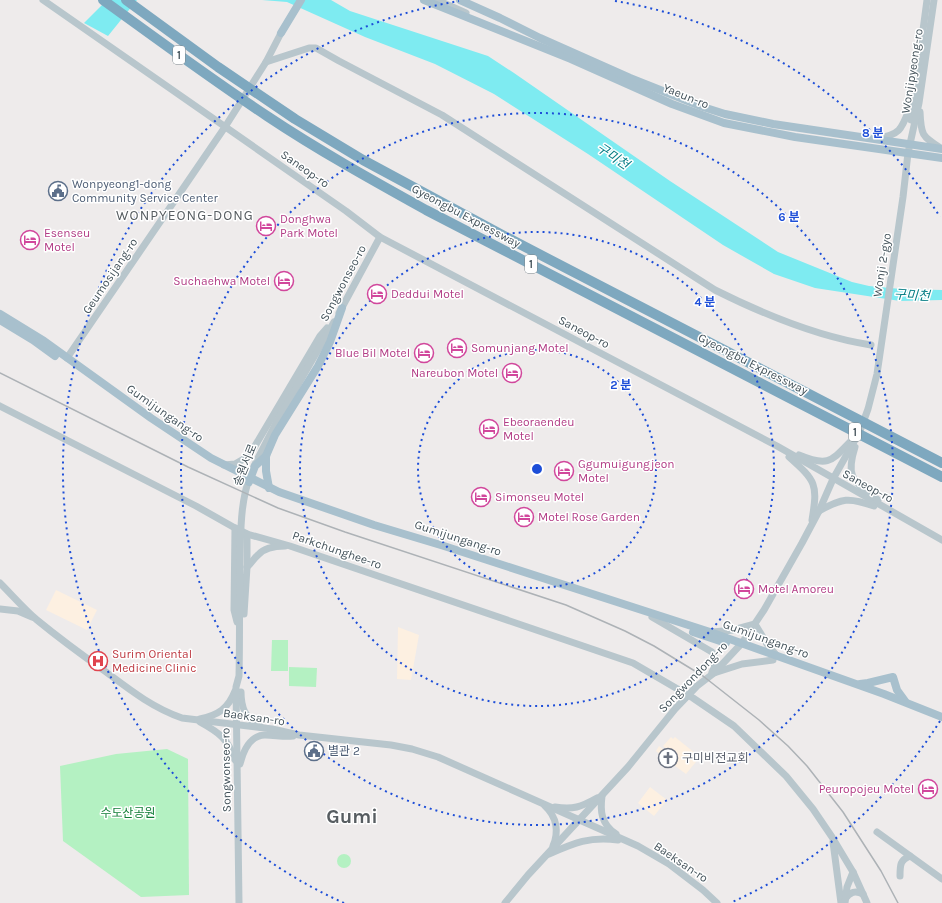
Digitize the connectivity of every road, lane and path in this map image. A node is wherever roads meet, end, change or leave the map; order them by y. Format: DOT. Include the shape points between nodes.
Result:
graph roads {
  1 [pos="43,0"];
  2 [pos="103,0"];
  3 [pos="126,0"];
  4 [pos="301,0"];
  5 [pos="424,0"];
  6 [pos="437,0"];
  7 [pos="454,0"];
  8 [pos="460,0"];
  9 [pos="470,0"];
  10 [pos="927,0"];
  11 [pos="934,0"];
  12 [pos="500,18"];
  13 [pos="281,33"];
  14 [pos="540,38"];
  15 [pos="571,59"];
  16 [pos="266,62"];
  17 [pos="916,101"];
  18 [pos="225,127"];
  19 [pos="870,138"];
  20 [pos="909,149"];
  21 [pos="942,149"];
  22 [pos="942,158"];
  23 [pos="903,197"];
  24 [pos="380,237"];
  25 [pos="342,308"];
  26 [pos="0,314"];
  27 [pos="0,320"];
  28 [pos="324,340"];
  29 [pos="871,345"];
  30 [pos="67,358"];
  31 [pos="0,406"];
  32 [pos="860,431"];
  33 [pos="777,446"];
  34 [pos="250,454"];
  35 [pos="266,456"];
  36 [pos="942,463"];
  37 [pos="224,465"];
  38 [pos="255,466"];
  39 [pos="942,477"];
  40 [pos="833,479"];
  41 [pos="249,481"];
  42 [pos="269,488"];
  43 [pos="819,511"];
  44 [pos="892,512"];
  45 [pos="810,527"];
  46 [pos="235,528"];
  47 [pos="247,534"];
  48 [pos="942,540"];
  49 [pos="290,546"];
  50 [pos="247,566"];
  51 [pos="0,583"];
  52 [pos="0,609"];
  53 [pos="240,614"];
  54 [pos="652,617"];
  55 [pos="36,619"];
  56 [pos="755,624"];
  57 [pos="710,632"];
  58 [pos="240,634"];
  59 [pos="740,645"];
  60 [pos="775,658"];
  61 [pos="714,673"];
  62 [pos="240,676"];
  63 [pos="855,684"];
  64 [pos="697,686"];
  65 [pos="236,687"];
  66 [pos="906,702"];
  67 [pos="942,717"];
  68 [pos="196,720"];
  69 [pos="942,722"];
  70 [pos="237,726"];
  71 [pos="272,730"];
  72 [pos="299,735"];
  73 [pos="238,778"];
  74 [pos="602,796"];
  75 [pos="540,803"];
  76 [pos="579,820"];
  77 [pos="877,832"];
  78 [pos="832,838"];
  79 [pos="630,843"];
  80 [pos="545,856"];
  81 [pos="910,856"];
  82 [pos="853,872"];
  83 [pos="900,876"];
  84 [pos="942,878"];
  85 [pos="517,888"];
  86 [pos="863,894"];
  87 [pos="843,901"];
  88 [pos="239,903"];
  89 [pos="500,903"];
  90 [pos="505,903"];
  91 [pos="513,903"];
  92 [pos="717,903"];
  93 [pos="867,903"];
  1 -- 18 [label="street, Saneop-ro"];
  2 -- 39 [label="highway, Gyeongbu Expressway / 1" via="251,105 317,147 426,210"];
  3 -- 36 [label="highway, Gyeongbu Expressway / 1" via="235,79 362,160"];
  4 -- 13 [label="main road"];
  5 -- 15 [label="main road"];
  6 -- 15 [label="street, Yaeun-ro"];
  7 -- 14 [label="street, Yaeun-ro"];
  8 -- 12 [label="main road"];
  9 -- 12 [label="main road"];
  10 -- 17 [label="street, Wonjipyeong-ro"];
  11 -- 17 [label="street, Wonjipyeong-ro"];
  12 -- 14 [label="main road"];
  13 -- 16 [label="street"];
  14 -- 19 [label="main road, Yaeun-ro" via="630,78 725,114 773,124"];
  15 -- 20 [label="main road, Yaeun-ro" via="672,104 724,123 795,137"];
  16 -- 18 [label="street"];
  16 -- 29 [label="street" via="316,48 442,115 715,290 779,319 840,339"];
  17 -- 19 [label="street" via="898,132"];
  17 -- 20 [label="street, Wonjipyeong-ro"];
  17 -- 21 [label="street" via="923,134"];
  18 -- 24 [label="street, Saneop-ro"];
  18 -- 30 [label="street, Geumosijang-ro"];
  19 -- 20 [label="main road, Yaeun-ro"];
  20 -- 21 [label="main road, Yaeun-ro"];
  20 -- 22 [label="main road, Yaeun-ro"];
  20 -- 23 [label="street, Wonjipyeong-ro"];
  23 -- 32 [label="street, Wonji 2-gyo" via="877,374"];
  24 -- 25 [label="street, Songwonseo-ro"];
  24 -- 33 [label="street, Saneop-ro"];
  25 -- 28 [label="street, Songwonseo-ro"];
  25 -- 34 [label="street" via="320,336"];
  25 -- 35 [label="main road" via="324,354 275,435"];
  26 -- 30 [label="main road, Gumijungang-ro"];
  27 -- 41 [label="main road, Gumijungang-ro" via="33,340 160,431 214,465"];
  28 -- 53 [label="street, 송원서로" via="254,465 245,491 241,527"];
  30 -- 37 [label="main road, Gumijungang-ro" via="151,418"];
  31 -- 46 [label="street, Parkchunghee-ro"];
  32 -- 33 [label="street" via="836,456 826,461 811,460"];
  32 -- 40 [label="street"];
  32 -- 44 [label="street" via="850,465 853,477"];
  33 -- 40 [label="street, Saneop-ro"];
  33 -- 45 [label="street" via="812,480 816,496"];
  34 -- 37 [label="street" via="235,464"];
  34 -- 38 [label="street"];
  35 -- 38 [label="main road"];
  35 -- 42 [label="main road"];
  37 -- 41 [label="main road, Gumijungang-ro"];
  38 -- 41 [label="main road"];
  40 -- 43 [label="street, Songwondong-ro"];
  40 -- 44 [label="street, Saneop-ro"];
  41 -- 42 [label="main road, Gumijungang-ro"];
  41 -- 54 [label="main road, Gumijungang-ro" via="282,498 313,509"];
  42 -- 57 [label="main road, Gumijungang-ro"];
  43 -- 44 [label="street" via="837,502 853,500"];
  43 -- 45 [label="street, Songwondong-ro"];
  44 -- 48 [label="street, Saneop-ro"];
  45 -- 56 [label="street, Songwondong-ro"];
  46 -- 47 [label="street, Parkchunghee-ro"];
  46 -- 58 [label="street" via="234,610"];
  47 -- 49 [label="street, Parkchunghee-ro"];
  47 -- 50 [label="street"];
  49 -- 50 [label="street" via="264,550"];
  49 -- 78 [label="street, Parkchunghee-ro" via="633,662 734,726 786,776 813,809"];
  50 -- 58 [label="street"];
  51 -- 55 [label="street, Baeksan-ro"];
  52 -- 55 [label="street" via="18,611"];
  53 -- 58 [label="street, Songwonseo-ro"];
  54 -- 59 [label="main road, Gumijungang-ro"];
  54 -- 64 [label="street" via="708,649 715,656 714,668"];
  55 -- 68 [label="street, Baeksan-ro" via="157,708 182,718"];
  56 -- 57 [label="street" via="733,630"];
  56 -- 59 [label="street, Songwondong-ro"];
  56 -- 60 [label="street"];
  57 -- 59 [label="main road, Gumijungang-ro"];
  58 -- 62 [label="street, Songwonseo-ro"];
  59 -- 60 [label="main road, Gumijungang-ro"];
  59 -- 61 [label="street, Songwondong-ro"];
  60 -- 61 [label="street" via="742,664"];
  60 -- 63 [label="main road, Gumijungang-ro"];
  60 -- 69 [label="main road, Gumijungang-ro"];
  61 -- 64 [label="street, Songwondong-ro"];
  62 -- 65 [label="street, Songwonseo-ro"];
  62 -- 71 [label="street" via="241,700 245,713 253,723"];
  63 -- 66 [label="main road, Gumijungang-ro"];
  63 -- 66 [label="main road" via="892,677"];
  64 -- 74 [label="street, Songwondong-ro"];
  65 -- 68 [label="street" via="228,705 215,714"];
  65 -- 70 [label="street, Songwonseo-ro"];
  66 -- 67 [label="main road, Gumijungang-ro"];
  68 -- 70 [label="street, Baeksan-ro"];
  68 -- 73 [label="street" via="220,734 228,743 235,760"];
  70 -- 71 [label="street, Baeksan-ro"];
  70 -- 73 [label="street, Songwonseo-ro"];
  71 -- 72 [label="street, Baeksan-ro"];
  72 -- 73 [label="street" via="263,735 256,738 246,747"];
  72 -- 75 [label="street, Baeksan-ro" via="391,745 426,753"];
  73 -- 88 [label="street, Songwonseo-ro"];
  74 -- 75 [label="street, Baeksan-ro" via="573,808 552,807"];
  74 -- 76 [label="street, Songwondong-ro"];
  74 -- 79 [label="street, Baeksan-ro" via="601,815 613,832"];
  75 -- 76 [label="street, Baeksan-ro"];
  75 -- 80 [label="street, Baeksan-ro" via="550,812 556,823 555,841"];
  76 -- 79 [label="street, Baeksan-ro"];
  76 -- 80 [label="street, Songwondong-ro"];
  77 -- 81 [label="street"];
  78 -- 82 [label="street"];
  78 -- 87 [label="street"];
  79 -- 80 [label="street, Baeksan-ro" via="617,839 588,839"];
  79 -- 92 [label="street, Baeksan-ro" via="669,864"];
  80 -- 85 [label="street, Songwondong-ro"];
  81 -- 83 [label="street" via="900,864"];
  81 -- 84 [label="street"];
  82 -- 86 [label="street"];
  82 -- 87 [label="street" via="842,890"];
  85 -- 89 [label="street"];
  85 -- 90 [label="street, Songwondong-ro"];
  85 -- 91 [label="street"];
  86 -- 87 [label="street" via="854,892"];
  86 -- 93 [label="street"];
}
